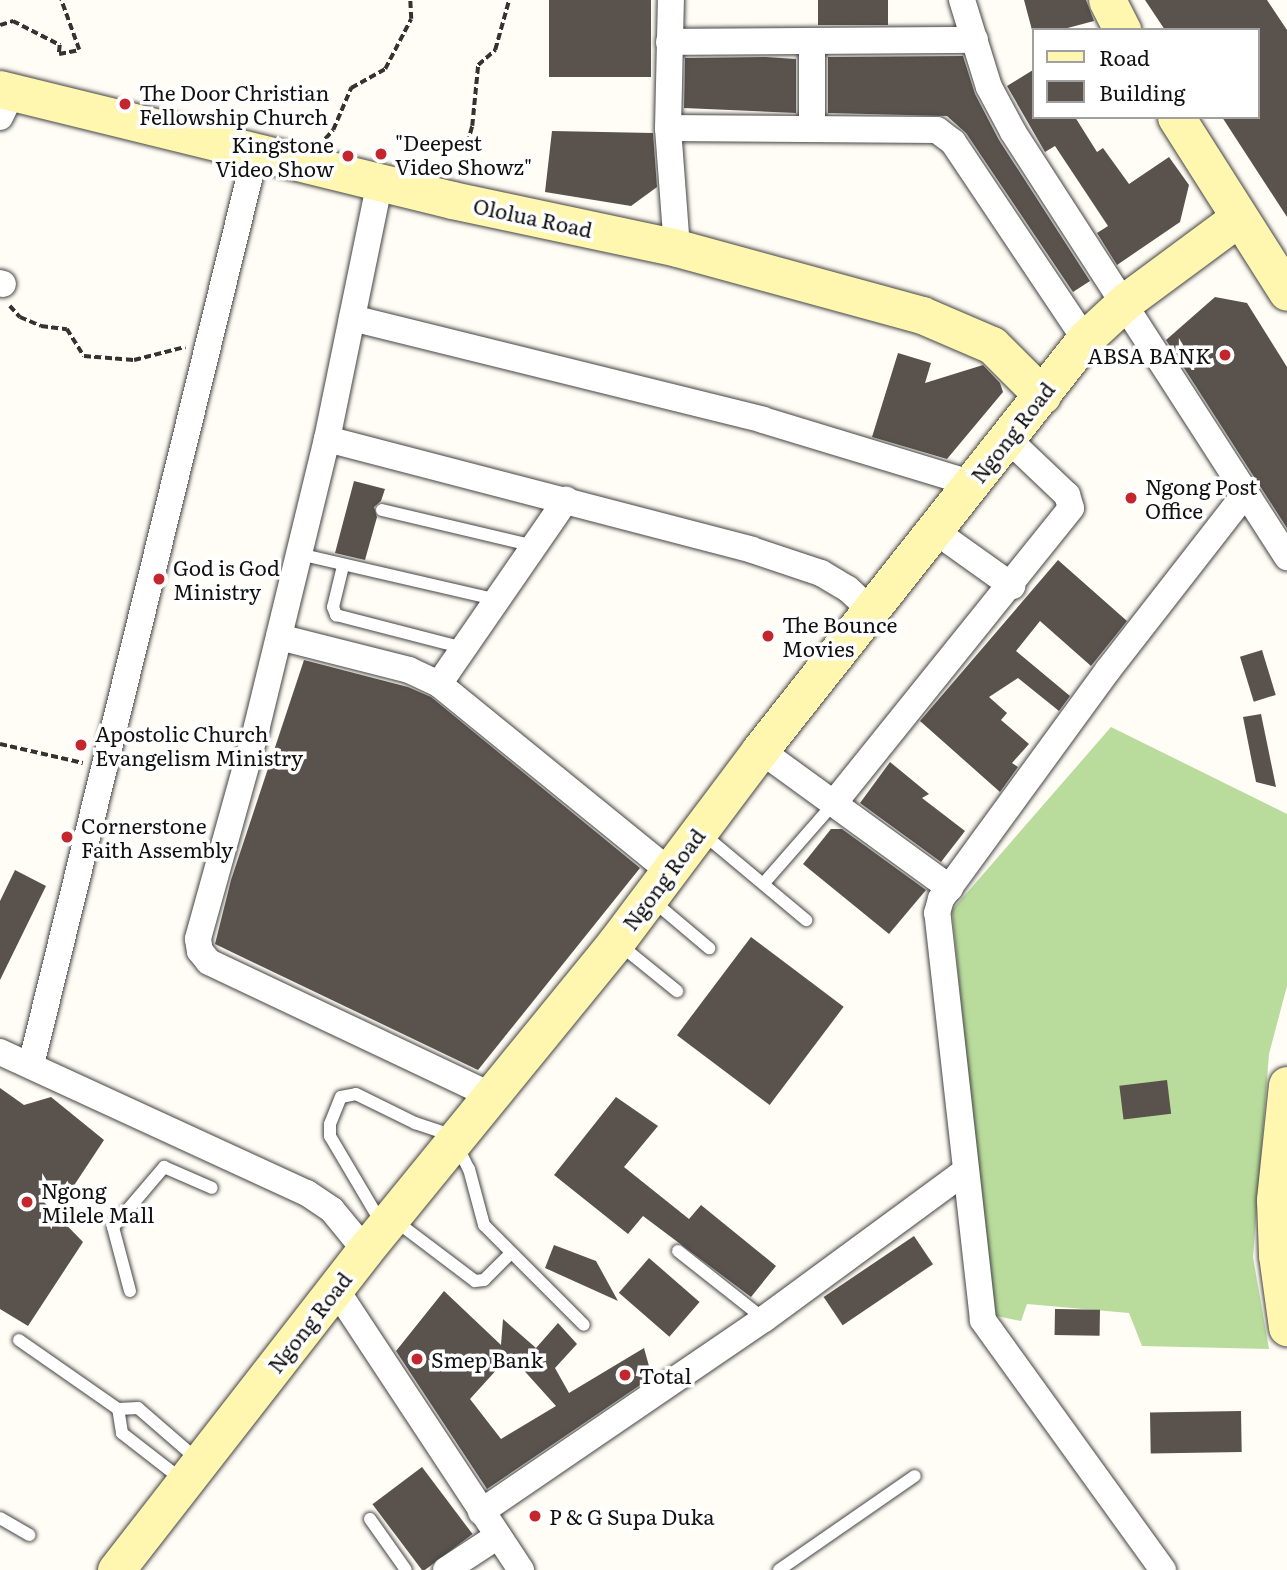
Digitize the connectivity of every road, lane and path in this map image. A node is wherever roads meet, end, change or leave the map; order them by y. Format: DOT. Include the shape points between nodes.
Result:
graph roads {
  1 [pos="61,0"];
  2 [pos="410,0"];
  3 [pos="509,0"];
  4 [pos="671,0"];
  5 [pos="962,0"];
  6 [pos="1107,0"];
  7 [pos="0,25"];
  8 [pos="1121,28"];
  9 [pos="975,40"];
  10 [pos="669,42"];
  11 [pos="812,43"];
  12 [pos="4,100"];
  13 [pos="1177,119"];
  14 [pos="668,128"];
  15 [pos="812,129"];
  16 [pos="256,151"];
  17 [pos="301,163"];
  18 [pos="380,181"];
  19 [pos="452,200"];
  20 [pos="1238,218"];
  21 [pos="677,248"];
  22 [pos="4,290"];
  23 [pos="1287,292"];
  24 [pos="1126,301"];
  25 [pos="352,318"];
  26 [pos="1085,339"];
  27 [pos="208,347"];
  28 [pos="1042,395"];
  29 [pos="1007,438"];
  30 [pos="327,439"];
  31 [pos="971,483"];
  32 [pos="1245,494"];
  33 [pos="566,500"];
  34 [pos="382,510"];
  35 [pos="935,531"];
  36 [pos="534,546"];
  37 [pos="299,554"];
  38 [pos="1287,557"];
  39 [pos="343,566"];
  40 [pos="1012,586"];
  41 [pos="494,599"];
  42 [pos="872,611"];
  43 [pos="279,637"];
  44 [pos="464,648"];
  45 [pos="439,684"];
  46 [pos="0,744"];
  47 [pos="760,750"];
  48 [pos="106,758"];
  49 [pos="834,803"];
  50 [pos="699,831"];
  51 [pos="764,883"];
  52 [pos="659,884"];
  53 [pos="950,888"];
  54 [pos="806,920"];
  55 [pos="616,942"];
  56 [pos="709,948"];
  57 [pos="677,991"];
  58 [pos="0,1052"];
  59 [pos="31,1065"];
  60 [pos="1287,1085"];
  61 [pos="491,1095"];
  62 [pos="456,1139"];
  63 [pos="964,1172"];
  64 [pos="212,1188"];
  65 [pos="380,1232"];
  66 [pos="678,1251"];
  67 [pos="511,1253"];
  68 [pos="335,1289"];
  69 [pos="130,1291"];
  70 [pos="764,1319"];
  71 [pos="584,1325"];
  72 [pos="1287,1326"];
  73 [pos="19,1340"];
  74 [pos="118,1409"];
  75 [pos="192,1471"];
  76 [pos="915,1476"];
  77 [pos="481,1512"];
  78 [pos="0,1518"];
  79 [pos="370,1519"];
  80 [pos="29,1535"];
  81 [pos="498,1536"];
  82 [pos="120,1568"];
  83 [pos="406,1570"];
  84 [pos="446,1570"];
  85 [pos="521,1570"];
  86 [pos="779,1570"];
  87 [pos="1163,1570"];
  1 -- 7 [label="path" via="79,50 58,54 60,45 13,21"];
  2 -- 17 [label="path" via="411,19 385,69 351,88 333,130"];
  3 -- 19 [label="path" via="495,50 478,65 472,127"];
  4 -- 10 [label="street"];
  5 -- 9 [label="street"];
  6 -- 8 [label="main road"];
  9 -- 11 [label="street"];
  9 -- 24 [label="street" via="989,87 1013,132"];
  10 -- 11 [label="street"];
  10 -- 14 [label="street"];
  11 -- 15 [label="street"];
  12 -- 16 [label="main road, Ololua Road"];
  13 -- 20 [label="main road"];
  14 -- 15 [label="street"];
  14 -- 21 [label="street"];
  15 -- 26 [label="street" via="926,130 946,135"];
  16 -- 17 [label="main road, Ololua Road"];
  16 -- 27 [label="street"];
  17 -- 18 [label="main road, Ololua Road"];
  18 -- 19 [label="main road, Ololua Road"];
  18 -- 25 [label="street"];
  19 -- 21 [label="main road, Ololua Road"];
  20 -- 23 [label="main road"];
  20 -- 24 [label="main road, Ngong Road"];
  21 -- 28 [label="main road, Ololua Road" via="959,328 992,345"];
  22 -- 27 [label="path" via="20,317 41,326 67,329 84,356 134,360 188,346"];
  24 -- 26 [label="main road, Ngong Road"];
  24 -- 32 [label="street"];
  25 -- 30 [label="street"];
  25 -- 31 [label="street" via="763,421"];
  26 -- 28 [label="main road, Ngong Road"];
  27 -- 48 [label="street"];
  28 -- 29 [label="main road, Ngong Road"];
  29 -- 31 [label="main road, Ngong Road"];
  29 -- 40 [label="street" via="1067,495 1071,508"];
  30 -- 33 [label="street"];
  30 -- 37 [label="street"];
  31 -- 35 [label="main road, Ngong Road"];
  32 -- 38 [label="street"];
  32 -- 53 [label="street" via="1116,659"];
  33 -- 36 [label="street"];
  33 -- 42 [label="street" via="821,573"];
  34 -- 36 [label="lane"];
  35 -- 40 [label="street"];
  35 -- 42 [label="main road, Ngong Road"];
  36 -- 41 [label="street"];
  37 -- 39 [label="lane"];
  37 -- 43 [label="street"];
  39 -- 41 [label="lane"];
  39 -- 44 [label="lane" via="333,607 336,615"];
  40 -- 49 [label="street"];
  41 -- 44 [label="street"];
  42 -- 47 [label="main road, Ngong Road"];
  43 -- 45 [label="street" via="409,670"];
  43 -- 61 [label="street" via="198,939 200,951 209,962"];
  44 -- 45 [label="street"];
  45 -- 52 [label="street"];
  46 -- 48 [label="path" via="94,764"];
  47 -- 49 [label="street"];
  47 -- 50 [label="main road, Ngong Road"];
  48 -- 59 [label="street"];
  49 -- 51 [label="lane"];
  49 -- 53 [label="street"];
  50 -- 51 [label="lane"];
  50 -- 52 [label="main road, Ngong Road"];
  51 -- 54 [label="lane"];
  52 -- 55 [label="main road, Ngong Road"];
  52 -- 56 [label="lane"];
  53 -- 63 [label="street" via="937,913"];
  55 -- 57 [label="lane"];
  55 -- 61 [label="main road, Ngong Road"];
  58 -- 59 [label="street"];
  59 -- 65 [label="street"];
  60 -- 72 [label="main road" via="1275,1200"];
  61 -- 62 [label="main road, Ngong Road"];
  62 -- 65 [label="main road, Ngong Road"];
  62 -- 65 [label="lane" via="356,1094 341,1097 330,1136"];
  62 -- 67 [label="lane" via="484,1225"];
  63 -- 70 [label="street"];
  63 -- 87 [label="street" via="983,1320"];
  64 -- 69 [label="lane" via="164,1167 113,1227"];
  65 -- 67 [label="lane" via="475,1281 484,1280"];
  65 -- 68 [label="main road, Ngong Road"];
  66 -- 70 [label="lane"];
  67 -- 71 [label="lane"];
  68 -- 75 [label="main road, Ngong Road"];
  68 -- 77 [label="street"];
  70 -- 77 [label="street"];
  73 -- 74 [label="lane"];
  74 -- 75 [label="lane" via="138,1408"];
  74 -- 75 [label="lane" via="122,1433"];
  75 -- 82 [label="main road, Ngong Road"];
  76 -- 86 [label="lane"];
  77 -- 81 [label="street"];
  78 -- 80 [label="lane"];
  79 -- 83 [label="lane"];
  81 -- 84 [label="street"];
  81 -- 85 [label="street"];
}
